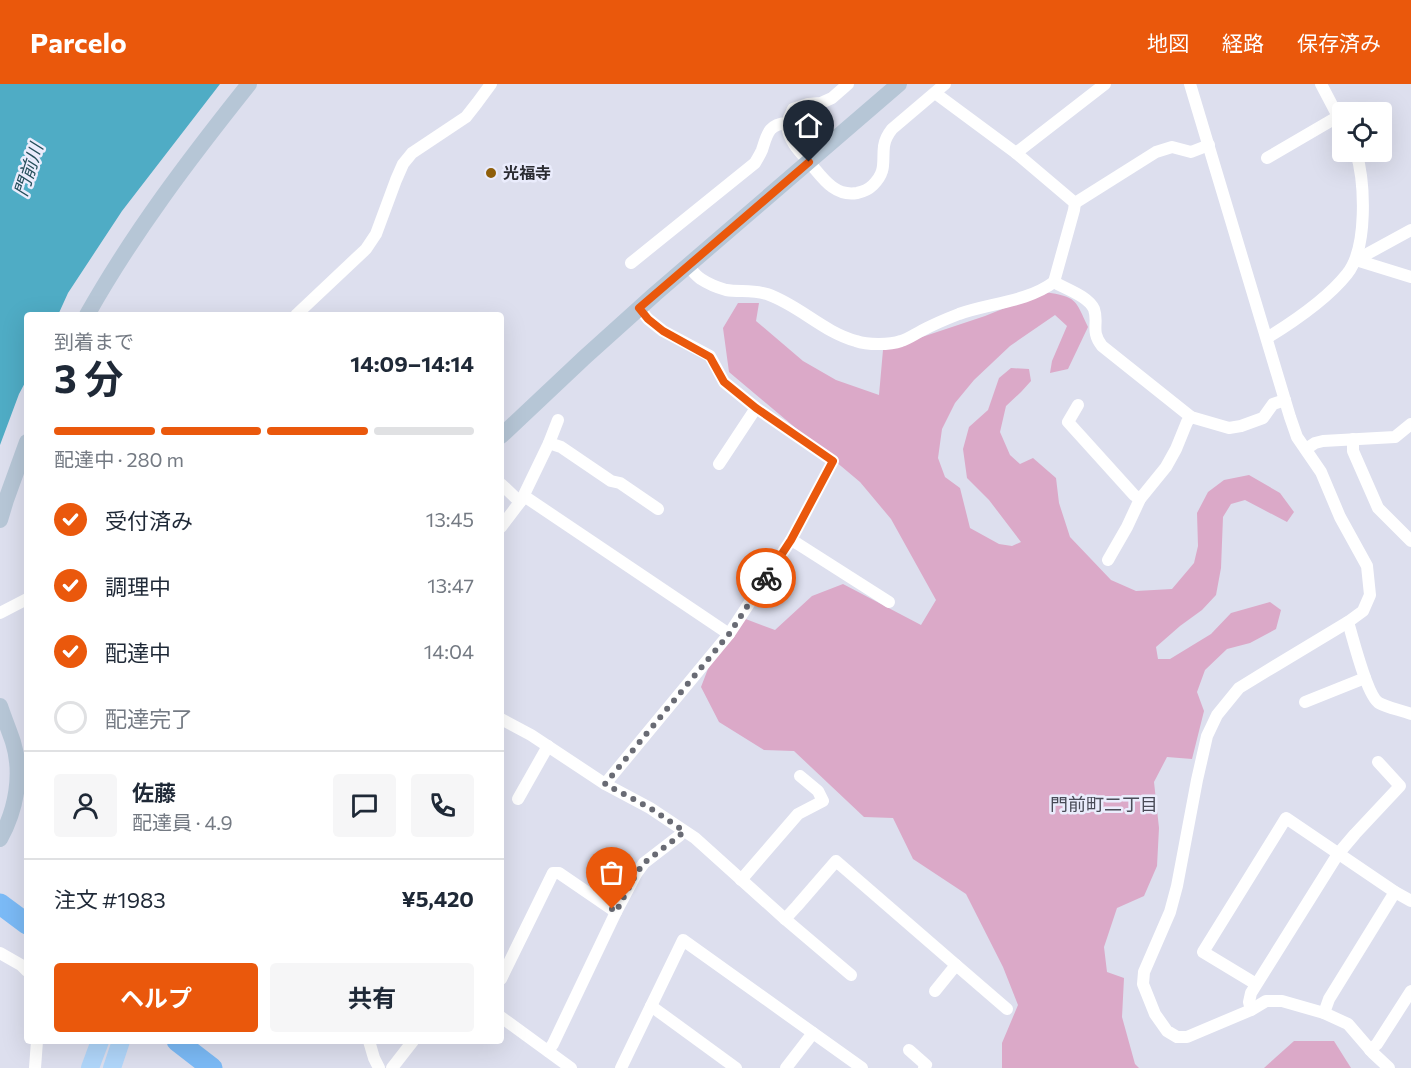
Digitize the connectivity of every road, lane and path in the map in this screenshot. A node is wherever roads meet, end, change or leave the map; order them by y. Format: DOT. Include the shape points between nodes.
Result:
graph roads {
  1 [pos="249,84"];
  2 [pos="490,84"];
  3 [pos="848,84"];
  4 [pos="899,84"];
  5 [pos="945,84"];
  6 [pos="1105,84"];
  7 [pos="1190,84"];
  8 [pos="1324,85"];
  9 [pos="935,93"];
  10 [pos="1332,102"];
  11 [pos="787,123"];
  12 [pos="1332,125"];
  13 [pos="1209,145"];
  14 [pos="1016,153"];
  15 [pos="1267,158"];
  16 [pos="809,162"];
  17 [pos="1358,162"];
  18 [pos="1074,203"];
  19 [pos="1411,230"];
  20 [pos="1356,260"];
  21 [pos="631,263"];
  22 [pos="688,266"];
  23 [pos="1411,277"];
  24 [pos="1054,282"];
  25 [pos="639,308"];
  26 [pos="89,312"];
  27 [pos="299,312"];
  28 [pos="1267,338"];
  29 [pos="1285,400"];
  30 [pos="1078,405"];
  31 [pos="756,408"];
  32 [pos="1191,417"];
  33 [pos="558,420"];
  34 [pos="1411,424"];
  35 [pos="504,433"];
  36 [pos="1353,439"];
  37 [pos="549,443"];
  38 [pos="1306,449"];
  39 [pos="24,450"];
  40 [pos="720,464"];
  41 [pos="504,486"];
  42 [pos="522,499"];
  43 [pos="1140,499"];
  44 [pos="658,509"];
  45 [pos="0,520"];
  46 [pos="504,523"];
  47 [pos="791,540"];
  48 [pos="1411,541"];
  49 [pos="1108,560"];
  50 [pos="24,601"];
  51 [pos="889,602"];
  52 [pos="0,613"];
  53 [pos="1348,622"];
  54 [pos="729,634"];
  55 [pos="1365,678"];
  56 [pos="1305,702"];
  57 [pos="0,706"];
  58 [pos="1411,714"];
  59 [pos="504,721"];
  60 [pos="548,746"];
  61 [pos="1378,762"];
  62 [pos="800,776"];
  63 [pos="605,784"];
  64 [pos="518,799"];
  65 [pos="684,831"];
  66 [pos="0,839"];
  67 [pos="1338,855"];
  68 [pos="741,880"];
  69 [pos="1395,892"];
  70 [pos="1411,901"];
  71 [pos="0,904"];
  72 [pos="616,912"];
  73 [pos="785,919"];
  74 [pos="24,922"];
  75 [pos="0,953"];
  76 [pos="956,965"];
  77 [pos="24,968"];
  78 [pos="504,973"];
  79 [pos="851,975"];
  80 [pos="1256,984"];
  81 [pos="1411,990"];
  82 [pos="935,991"];
  83 [pos="651,1006"];
  84 [pos="1007,1009"];
  85 [pos="1251,1010"];
  86 [pos="1324,1013"];
  87 [pos="504,1019"];
  88 [pos="813,1033"];
  89 [pos="37,1044"];
  90 [pos="99,1044"];
  91 [pos="120,1044"];
  92 [pos="181,1044"];
  93 [pos="370,1044"];
  94 [pos="411,1044"];
  95 [pos="909,1050"];
  96 [pos="1370,1050"];
  97 [pos="548,1051"];
  98 [pos="927,1067"];
  99 [pos="35,1068"];
  100 [pos="90,1068"];
  101 [pos="111,1068"];
  102 [pos="212,1068"];
  103 [pos="379,1068"];
  104 [pos="392,1068"];
  105 [pos="571,1068"];
  106 [pos="621,1068"];
  107 [pos="736,1068"];
  108 [pos="786,1068"];
  109 [pos="862,1068"];
  110 [pos="1389,1068"];
  1 -- 26 [label="main road" via="192,155"];
  2 -- 27 [label="street" via="466,117 412,153 366,249"];
  3 -- 11 [label="street" via="832,98 793,109"];
  4 -- 16 [label="main road"];
  5 -- 9 [label="street"];
  6 -- 14 [label="street"];
  7 -- 13 [label="street"];
  8 -- 10 [label="street"];
  9 -- 14 [label="street"];
  9 -- 16 [label="street" via="886,137 883,171 873,186 849,194 835,190"];
  11 -- 16 [label="street" via="793,144"];
  11 -- 21 [label="street" via="778,123 771,129 754,163"];
  12 -- 15 [label="street"];
  13 -- 18 [label="street" via="1191,152 1172,147 1156,152"];
  13 -- 28 [label="street"];
  14 -- 18 [label="street"];
  16 -- 22 [label="main road"];
  17 -- 20 [label="street" via="1363,192"];
  18 -- 24 [label="street"];
  19 -- 20 [label="street"];
  20 -- 23 [label="street"];
  20 -- 28 [label="street" via="1348,274 1317,303"];
  22 -- 24 [label="street" via="700,279 725,290 769,295 823,327 857,342 872,344 900,341 940,321 1024,297"];
  22 -- 25 [label="main road"];
  24 -- 32 [label="street" via="1093,306 1095,334 1102,346"];
  25 -- 31 [label="street" via="663,331 710,357 724,382"];
  25 -- 35 [label="main road"];
  28 -- 29 [label="street"];
  29 -- 32 [label="street" via="1273,404 1263,417 1241,426 1229,428"];
  29 -- 38 [label="street" via="1297,436"];
  30 -- 43 [label="street" via="1068,422"];
  31 -- 40 [label="street"];
  31 -- 47 [label="street" via="833,461"];
  32 -- 43 [label="street" via="1166,467"];
  33 -- 37 [label="street"];
  34 -- 36 [label="street" via="1395,437"];
  36 -- 38 [label="street" via="1323,441"];
  36 -- 48 [label="street" via="1353,451 1378,508"];
  37 -- 42 [label="street"];
  37 -- 44 [label="street"];
  38 -- 53 [label="street" via="1367,566 1370,595 1363,611"];
  39 -- 45 [label="main road"];
  41 -- 42 [label="street"];
  42 -- 46 [label="street"];
  42 -- 54 [label="street"];
  43 -- 49 [label="street"];
  47 -- 51 [label="street"];
  47 -- 54 [label="street"];
  50 -- 52 [label="street"];
  53 -- 55 [label="street"];
  53 -- 85 [label="street" via="1239,688 1217,715 1207,736 1170,912 1144,972 1143,984 1155,1014 1167,1031 1177,1037 1187,1038"];
  54 -- 63 [label="street"];
  55 -- 56 [label="street"];
  55 -- 58 [label="street" via="1378,702"];
  57 -- 66 [label="main road" via="14,744 18,785 12,813"];
  59 -- 60 [label="street"];
  60 -- 63 [label="street"];
  60 -- 64 [label="street"];
  61 -- 67 [label="street" via="1400,786"];
  62 -- 68 [label="street" via="818,791 823,801 798,814"];
  63 -- 65 [label="street"];
  65 -- 68 [label="street"];
  65 -- 72 [label="street" via="644,863"];
  67 -- 69 [label="street"];
  67 -- 80 [label="street"];
  67 -- 80 [label="street" via="1286,818 1203,952"];
  68 -- 73 [label="street"];
  69 -- 70 [label="street"];
  69 -- 86 [label="street"];
  71 -- 74 [label="highway"];
  72 -- 78 [label="street" via="560,873 553,873"];
  72 -- 97 [label="street"];
  73 -- 76 [label="street" via="836,861"];
  73 -- 79 [label="street"];
  75 -- 77 [label="street"];
  76 -- 82 [label="street"];
  76 -- 84 [label="street"];
  80 -- 85 [label="street" via="1249,1002"];
  81 -- 96 [label="street"];
  83 -- 88 [label="street" via="683,940"];
  83 -- 106 [label="street"];
  83 -- 107 [label="street"];
  85 -- 86 [label="street" via="1266,1000 1282,1000"];
  86 -- 96 [label="street" via="1348,1024"];
  87 -- 97 [label="street"];
  88 -- 108 [label="street"];
  88 -- 109 [label="street"];
  89 -- 99 [label="street"];
  90 -- 100 [label="main road"];
  91 -- 101 [label="main road"];
  92 -- 102 [label="highway"];
  93 -- 103 [label="street"];
  94 -- 104 [label="street"];
  95 -- 98 [label="street"];
  96 -- 110 [label="street"];
  97 -- 105 [label="street"];
}
